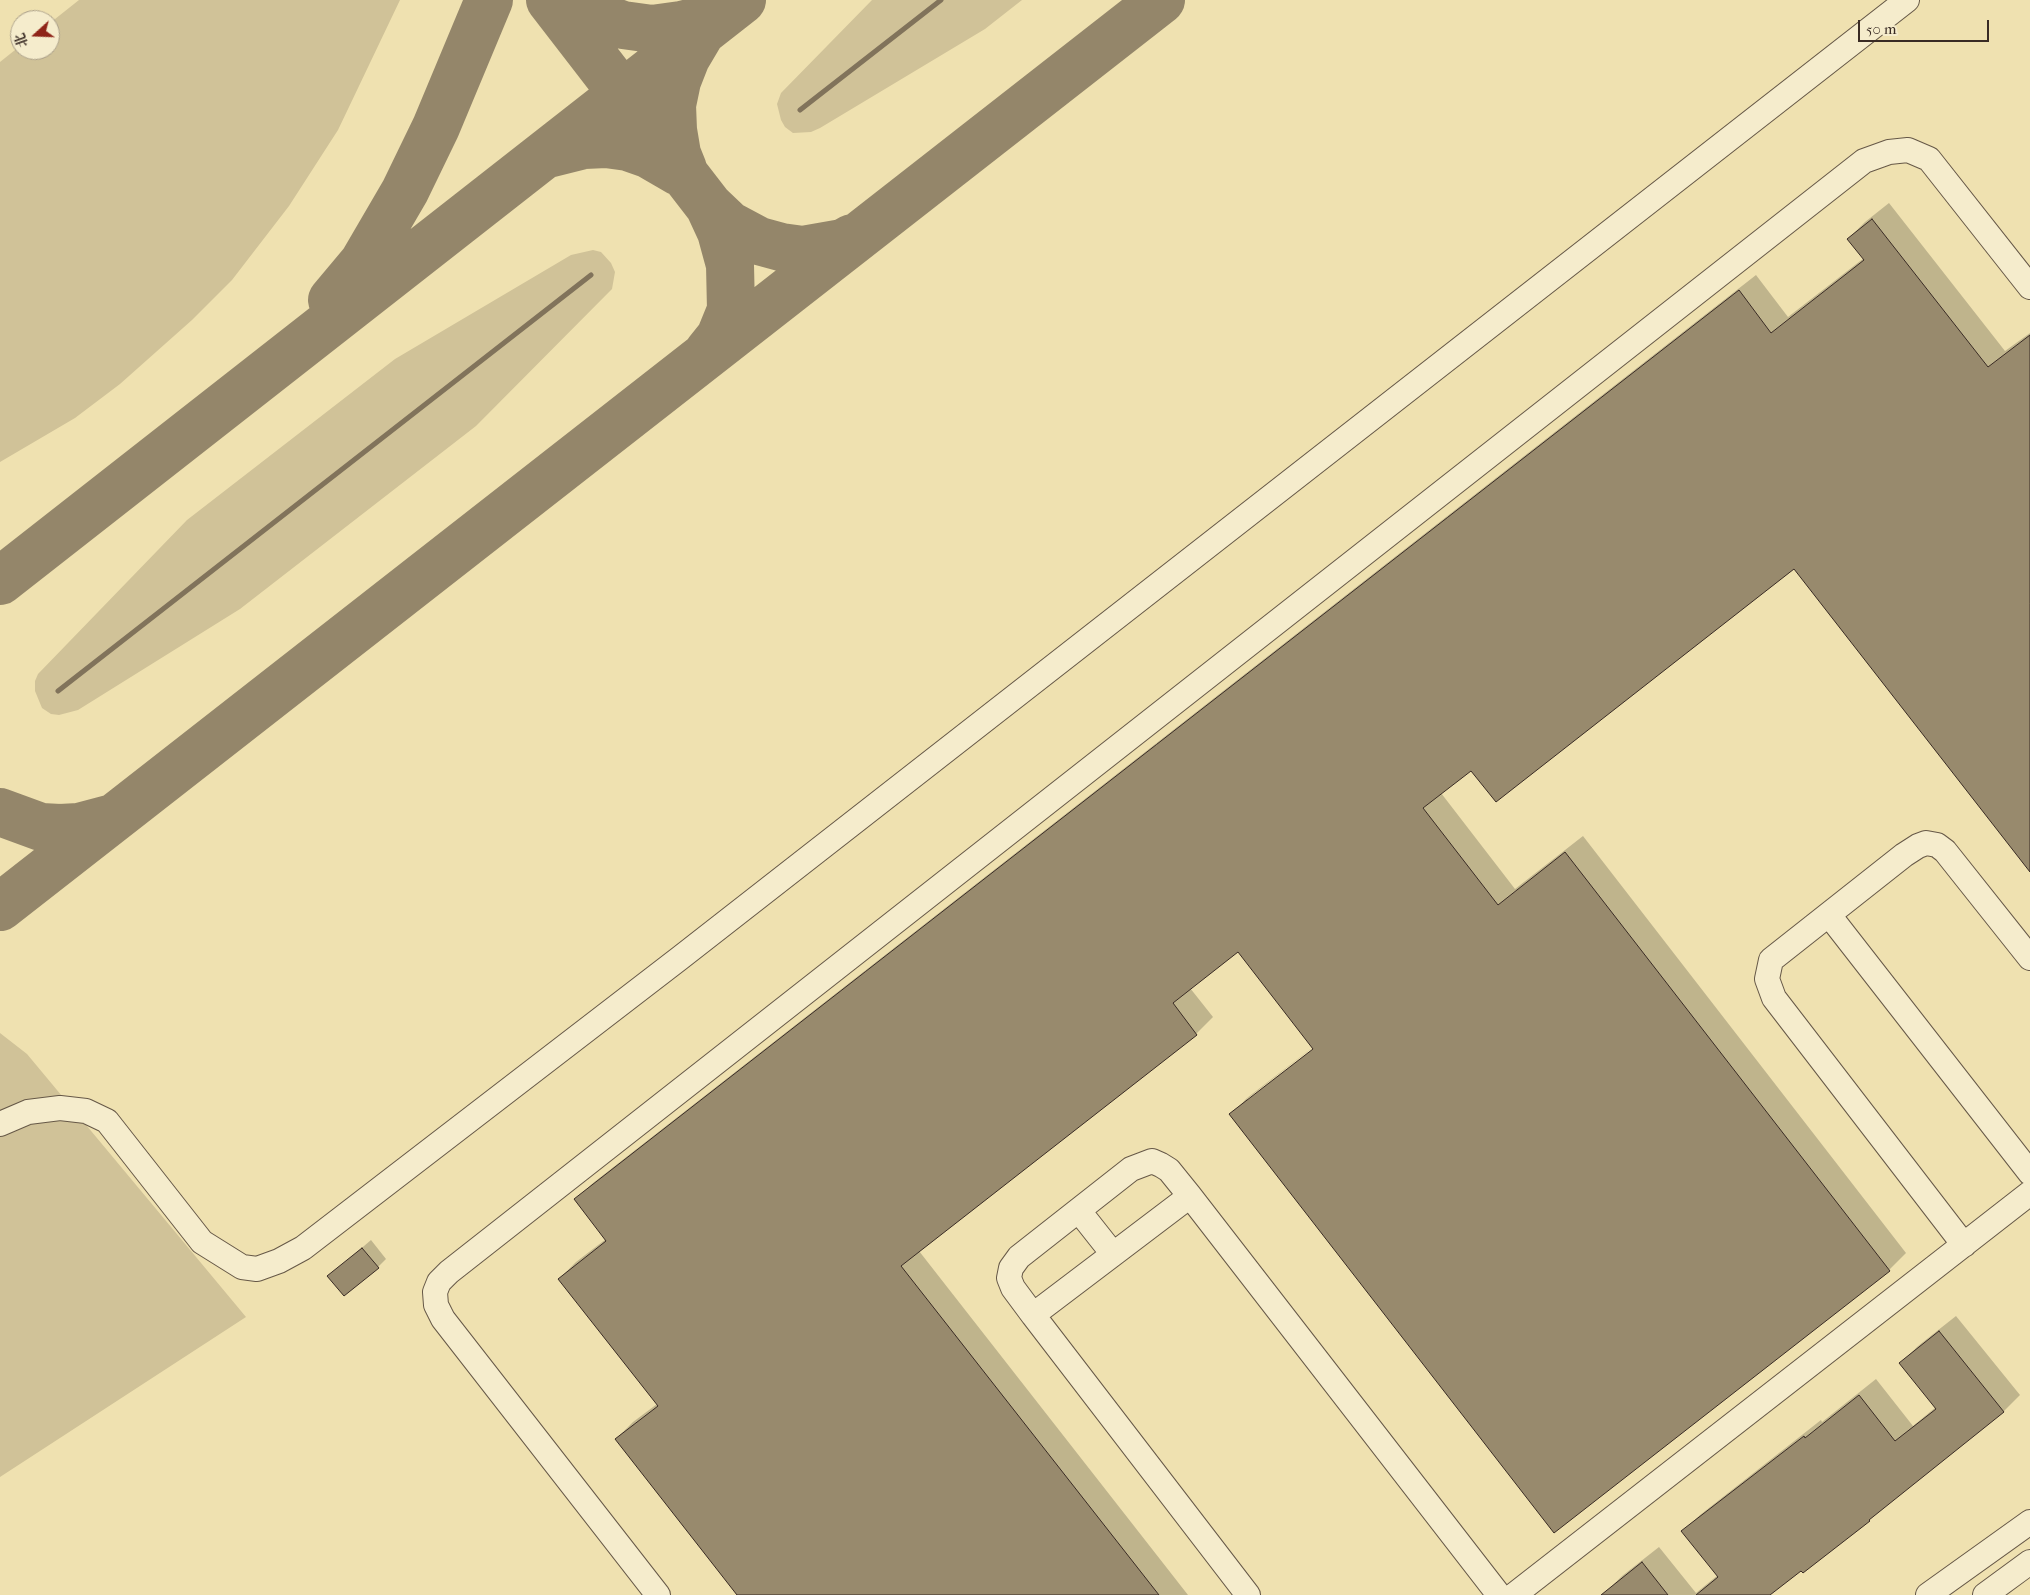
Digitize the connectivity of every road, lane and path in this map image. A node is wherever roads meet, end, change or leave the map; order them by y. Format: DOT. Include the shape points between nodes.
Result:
graph roads {
  1 [pos="1907,0"];
  2 [pos="2030,287"];
  3 [pos="1829,915"];
  4 [pos="2030,958"];
  5 [pos="0,1124"];
  6 [pos="2030,1173"];
  7 [pos="2030,1193"];
  8 [pos="1190,1196"];
  9 [pos="1079,1211"];
  10 [pos="1964,1245"];
  11 [pos="1113,1254"];
  12 [pos="1033,1315"];
  13 [pos="2030,1522"];
  14 [pos="2030,1562"];
  15 [pos="658,1595"];
  16 [pos="1248,1595"];
  17 [pos="1499,1595"];
  18 [pos="1514,1595"];
  19 [pos="1928,1595"];
  20 [pos="1985,1595"];
  1 -- 5 [label="street" via="680,958 295,1252 257,1269 242,1266 202,1242 108,1121 86,1111 60,1108 28,1112"];
  2 -- 15 [label="street" via="1929,160 1908,150 1889,152 1864,161 449,1272 439,1282 436,1292 436,1305 443,1319"];
  3 -- 4 [label="street" via="1918,846 1926,843 1937,845"];
  3 -- 6 [label="street"];
  3 -- 10 [label="street" via="1771,960 1767,980 1774,998"];
  7 -- 10 [label="street"];
  8 -- 9 [label="street" via="1169,1170 1152,1161 1131,1169"];
  8 -- 11 [label="street"];
  8 -- 17 [label="street"];
  9 -- 11 [label="street"];
  9 -- 12 [label="street" via="1018,1257 1011,1268 1012,1288"];
  10 -- 18 [label="street"];
  11 -- 12 [label="street"];
  12 -- 16 [label="street"];
  13 -- 19 [label="street"];
  14 -- 20 [label="street"];
}
